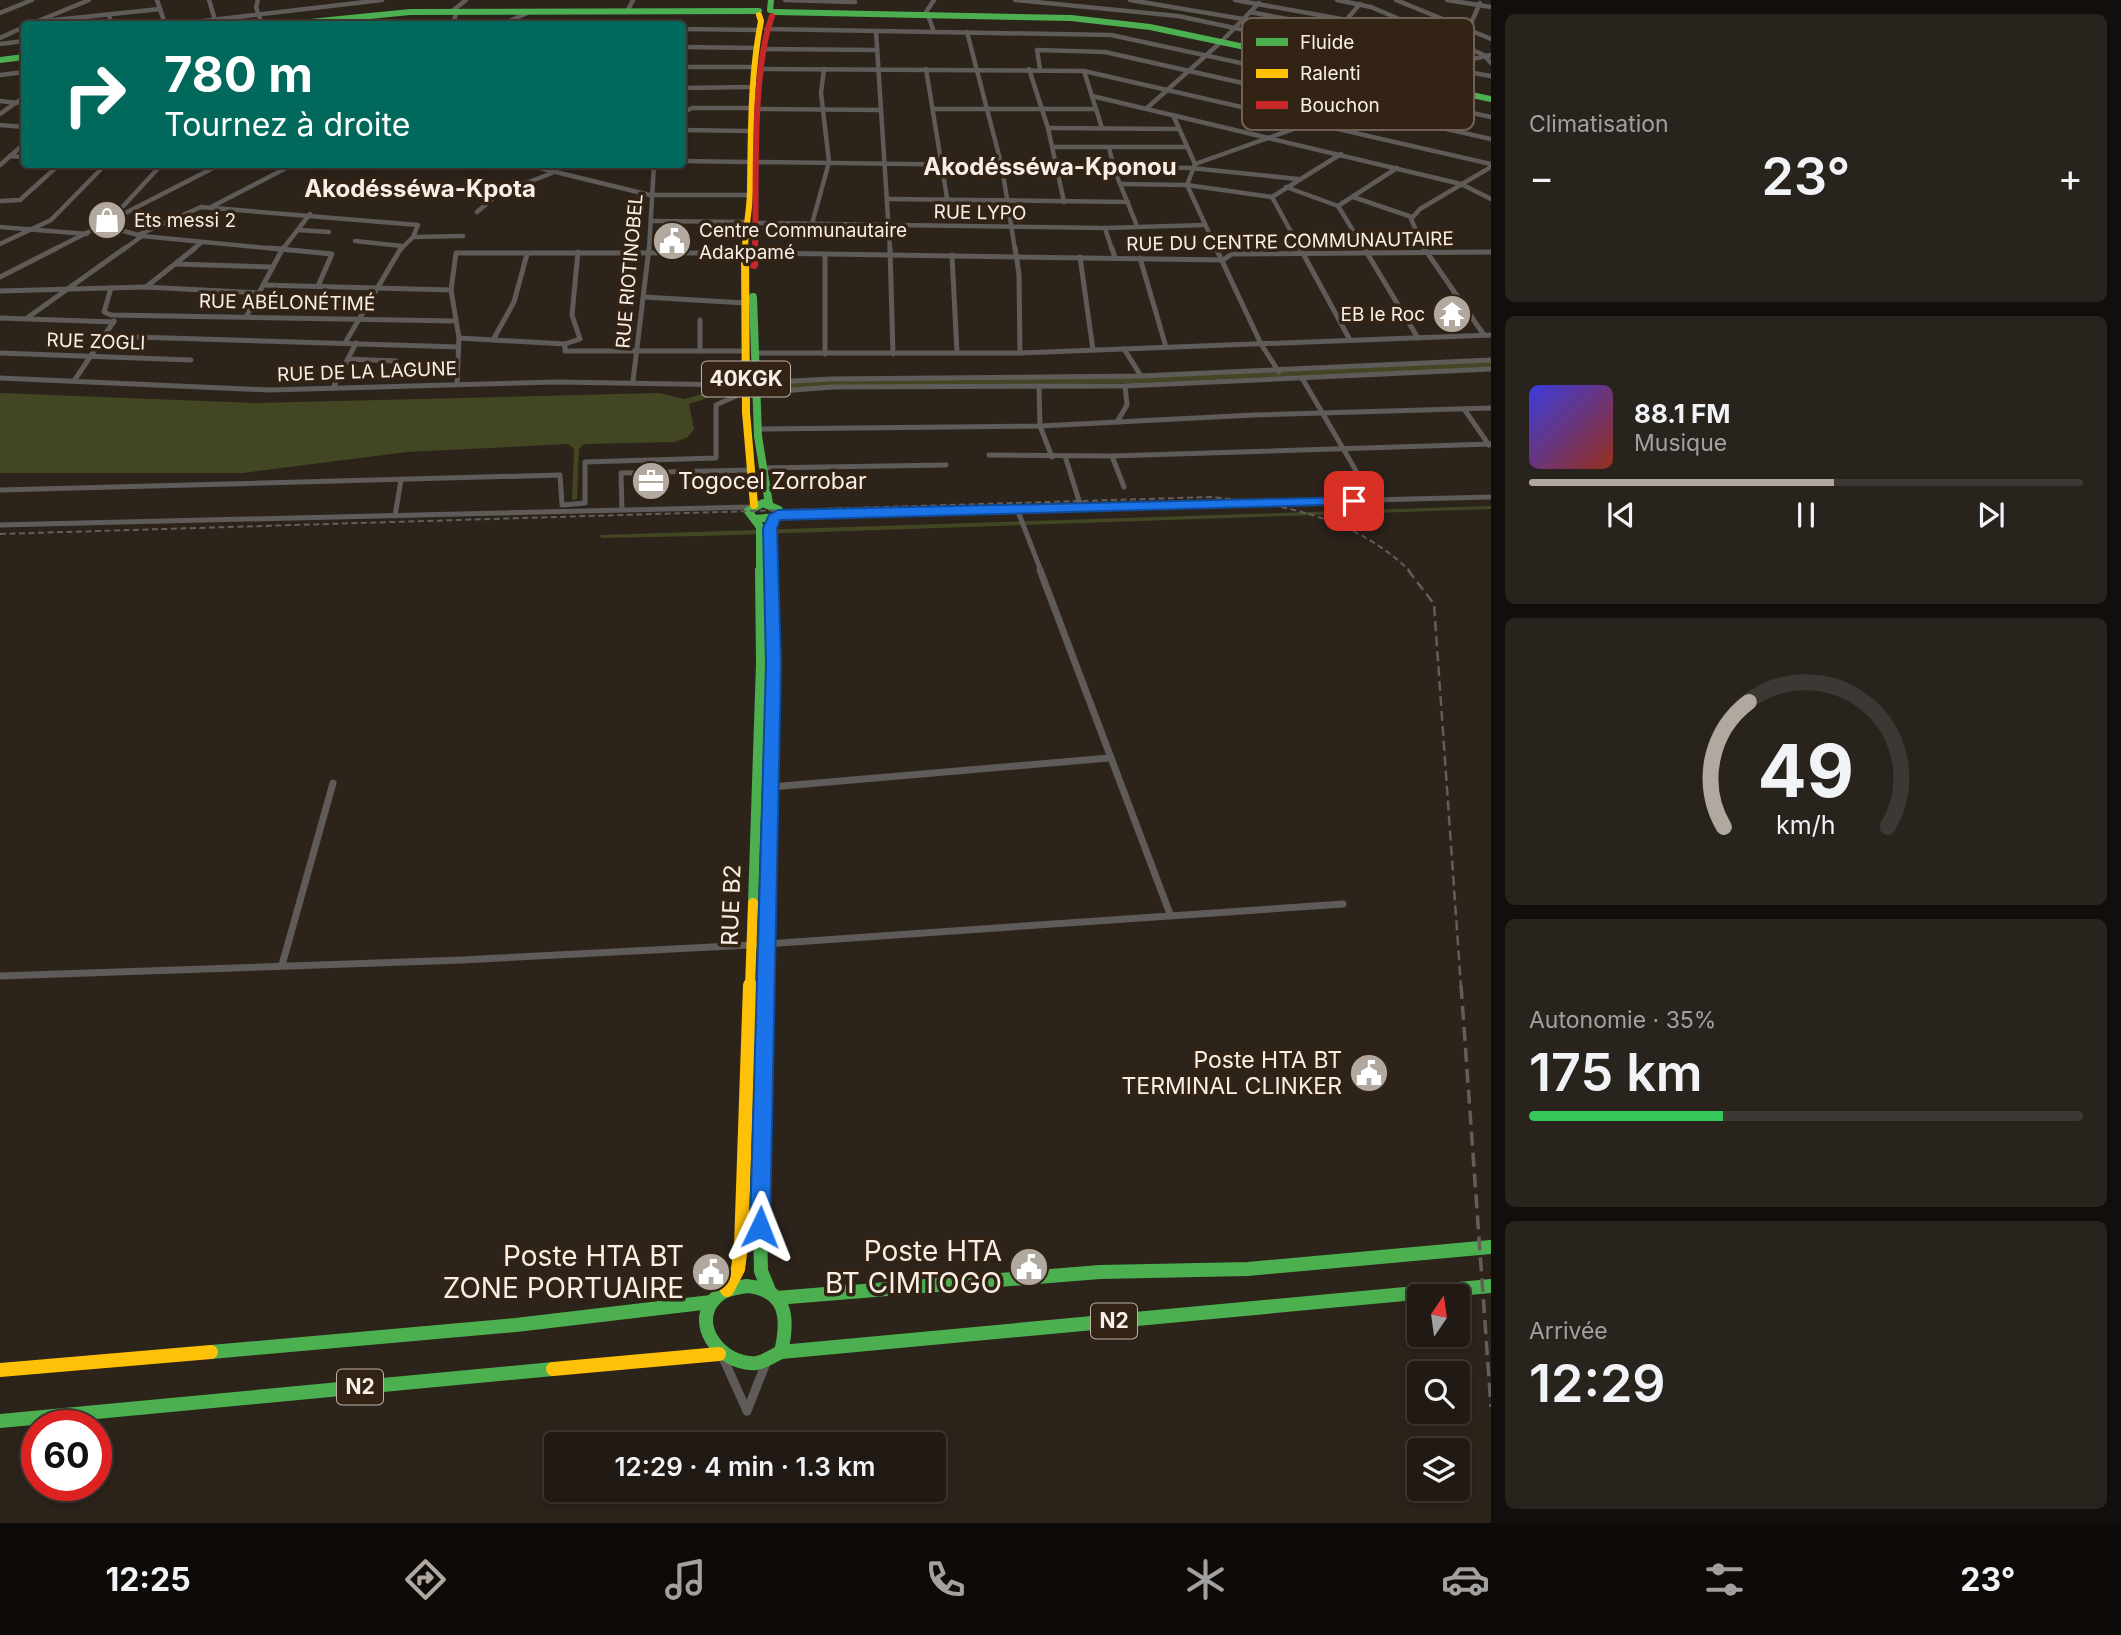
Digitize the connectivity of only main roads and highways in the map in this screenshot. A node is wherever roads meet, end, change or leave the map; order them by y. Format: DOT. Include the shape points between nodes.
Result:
graph roads {
  1 [pos="766,11"];
  2 [pos="525,13"];
  3 [pos="731,14"];
  4 [pos="369,17"];
  5 [pos="453,17"];
  6 [pos="324,21"];
  7 [pos="350,21"];
  8 [pos="1242,47"];
  9 [pos="21,56"];
  10 [pos="0,59"];
  11 [pos="757,68"];
  12 [pos="755,109"];
  13 [pos="754,162"];
  14 [pos="750,222"];
  15 [pos="750,269"];
  16 [pos="751,352"];
  17 [pos="753,389"];
  18 [pos="757,469"];
  19 [pos="769,503"];
  20 [pos="752,506"];
  21 [pos="776,516"];
  22 [pos="755,519"];
  23 [pos="1491,1247"];
  24 [pos="1491,1286"];
  25 [pos="727,1290"];
  26 [pos="773,1295"];
  27 [pos="711,1301"];
  28 [pos="781,1352"];
  29 [pos="721,1355"];
  30 [pos="0,1370"];
  31 [pos="0,1421"];
  1 -- 3 [label="main road"];
  1 -- 8 [label="main road" via="1074,18 1150,27"];
  1 -- 11 [label="main road"];
  2 -- 3 [label="main road"];
  2 -- 3 [label="main road"];
  2 -- 5 [label="main road"];
  4 -- 5 [label="main road"];
  4 -- 6 [label="main road"];
  4 -- 7 [label="main road"];
  9 -- 10 [label="main road"];
  11 -- 12 [label="main road"];
  11 -- 12 [label="main road" via="751,87"];
  12 -- 13 [label="main road"];
  12 -- 13 [label="main road" via="749,131"];
  13 -- 14 [label="main road"];
  13 -- 14 [label="main road"];
  14 -- 15 [label="main road, 40KGK"];
  15 -- 16 [label="main road, 40KGK"];
  15 -- 16 [label="main road, 40KGK" via="745,303"];
  16 -- 17 [label="main road, 40KGK"];
  17 -- 18 [label="main road, 40KGK"];
  17 -- 18 [label="main road, 40KGK"];
  18 -- 19 [label="main road, 40KGK"];
  18 -- 20 [label="main road, 40KGK"];
  19 -- 20 [label="main road"];
  19 -- 21 [label="main road, 40KGK" via="778,508"];
  20 -- 22 [label="main road, 40KGK" via="749,513"];
  21 -- 22 [label="main road"];
  21 -- 26 [label="main road, RUE B2" via="770,528 774,664 760,1247 761,1271"];
  22 -- 25 [label="main road, RUE B2" via="760,527 761,664 740,1255"];
  23 -- 26 [label="main road, N2" via="1248,1269 1100,1272"];
  24 -- 28 [label="main road, N2"];
  25 -- 26 [label="main road, N2" via="751,1286"];
  25 -- 27 [label="main road, N2"];
  26 -- 28 [label="main road" via="787,1314 789,1326"];
  27 -- 29 [label="main road" via="703,1327 706,1339"];
  27 -- 30 [label="main road, N2" via="504,1326"];
  28 -- 29 [label="main road, N2" via="768,1360 747,1363"];
  29 -- 31 [label="main road, N2"];
}
